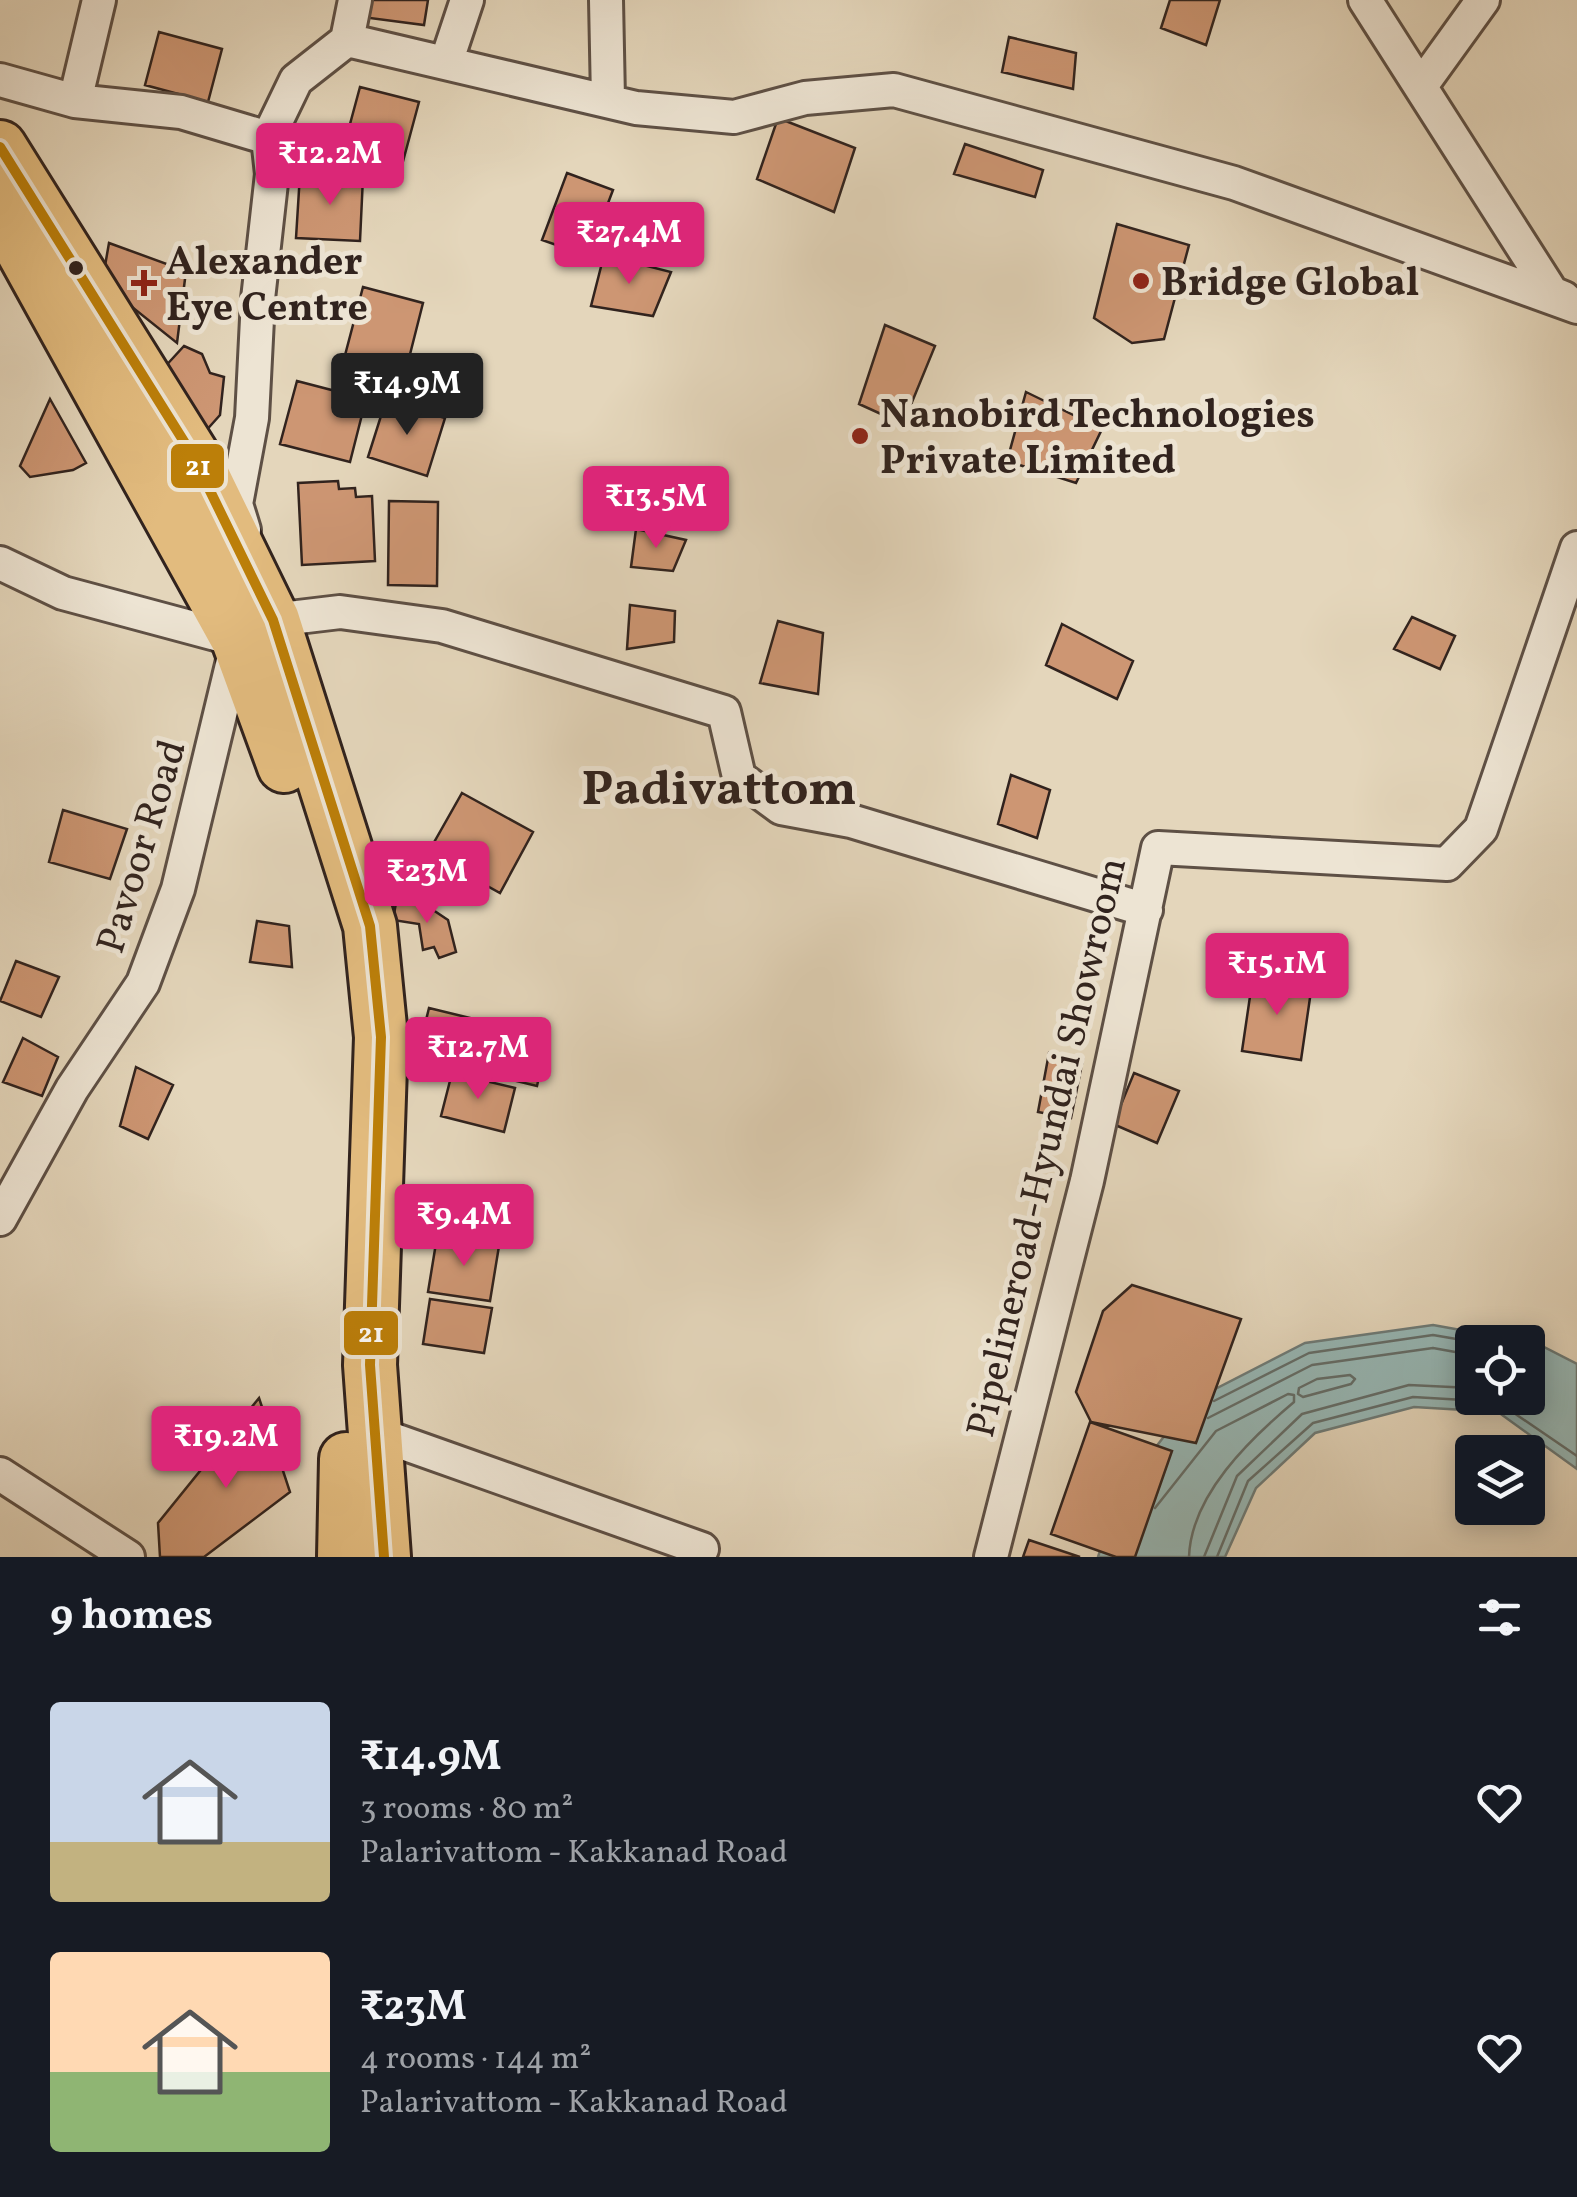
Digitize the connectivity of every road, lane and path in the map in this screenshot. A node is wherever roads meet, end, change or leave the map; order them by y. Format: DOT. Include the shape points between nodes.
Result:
graph roads {
  1 [pos="99,0"];
  2 [pos="355,0"];
  3 [pos="467,0"];
  4 [pos="606,0"];
  5 [pos="1365,0"];
  6 [pos="1483,0"];
  7 [pos="347,40"];
  8 [pos="447,60"];
  9 [pos="0,80"];
  10 [pos="1421,86"];
  11 [pos="608,98"];
  12 [pos="75,101"];
  13 [pos="268,138"];
  14 [pos="0,147"];
  15 [pos="0,210"];
  16 [pos="1571,302"];
  17 [pos="81,315"];
  18 [pos="1577,548"];
  19 [pos="0,562"];
  20 [pos="256,630"];
  21 [pos="1146,910"];
  22 [pos="0,1219"];
  23 [pos="372,1432"];
  24 [pos="0,1474"];
  25 [pos="702,1549"];
  26 [pos="128,1557"];
  27 [pos="344,1557"];
  28 [pos="384,1557"];
  29 [pos="991,1557"];
  1 -- 12 [label="street"];
  2 -- 7 [label="street"];
  3 -- 8 [label="street"];
  4 -- 11 [label="street"];
  5 -- 10 [label="street"];
  6 -- 10 [label="street"];
  7 -- 8 [label="street"];
  7 -- 13 [label="street" via="296,80"];
  8 -- 11 [label="street"];
  9 -- 12 [label="street"];
  10 -- 16 [label="street"];
  11 -- 16 [label="street" via="636,108 734,116 805,98 894,90 1234,183"];
  12 -- 13 [label="street" via="181,112"];
  13 -- 20 [label="street" via="272,174 252,418 236,504"];
  14 -- 17 [label="main road"];
  15 -- 17 [label="main road"];
  17 -- 20 [label="main road" via="193,456"];
  18 -- 21 [label="street, Pipelineroad-Hyundai Showroom" via="1481,829 1447,864 1158,848"];
  19 -- 20 [label="street" via="63,594"];
  20 -- 21 [label="street" via="340,612 442,626 724,712 739,777 781,808 851,821"];
  20 -- 22 [label="street, Pavoor Road" via="143,983 72,1090"];
  20 -- 23 [label="main road" via="370,926 382,1038"];
  20 -- 27 [label="main road" via="346,952"];
  21 -- 29 [label="street, Pipelineroad-Hyundai Showroom"];
  23 -- 25 [label="street"];
  23 -- 28 [label="main road"];
  24 -- 26 [label="street"];
}
